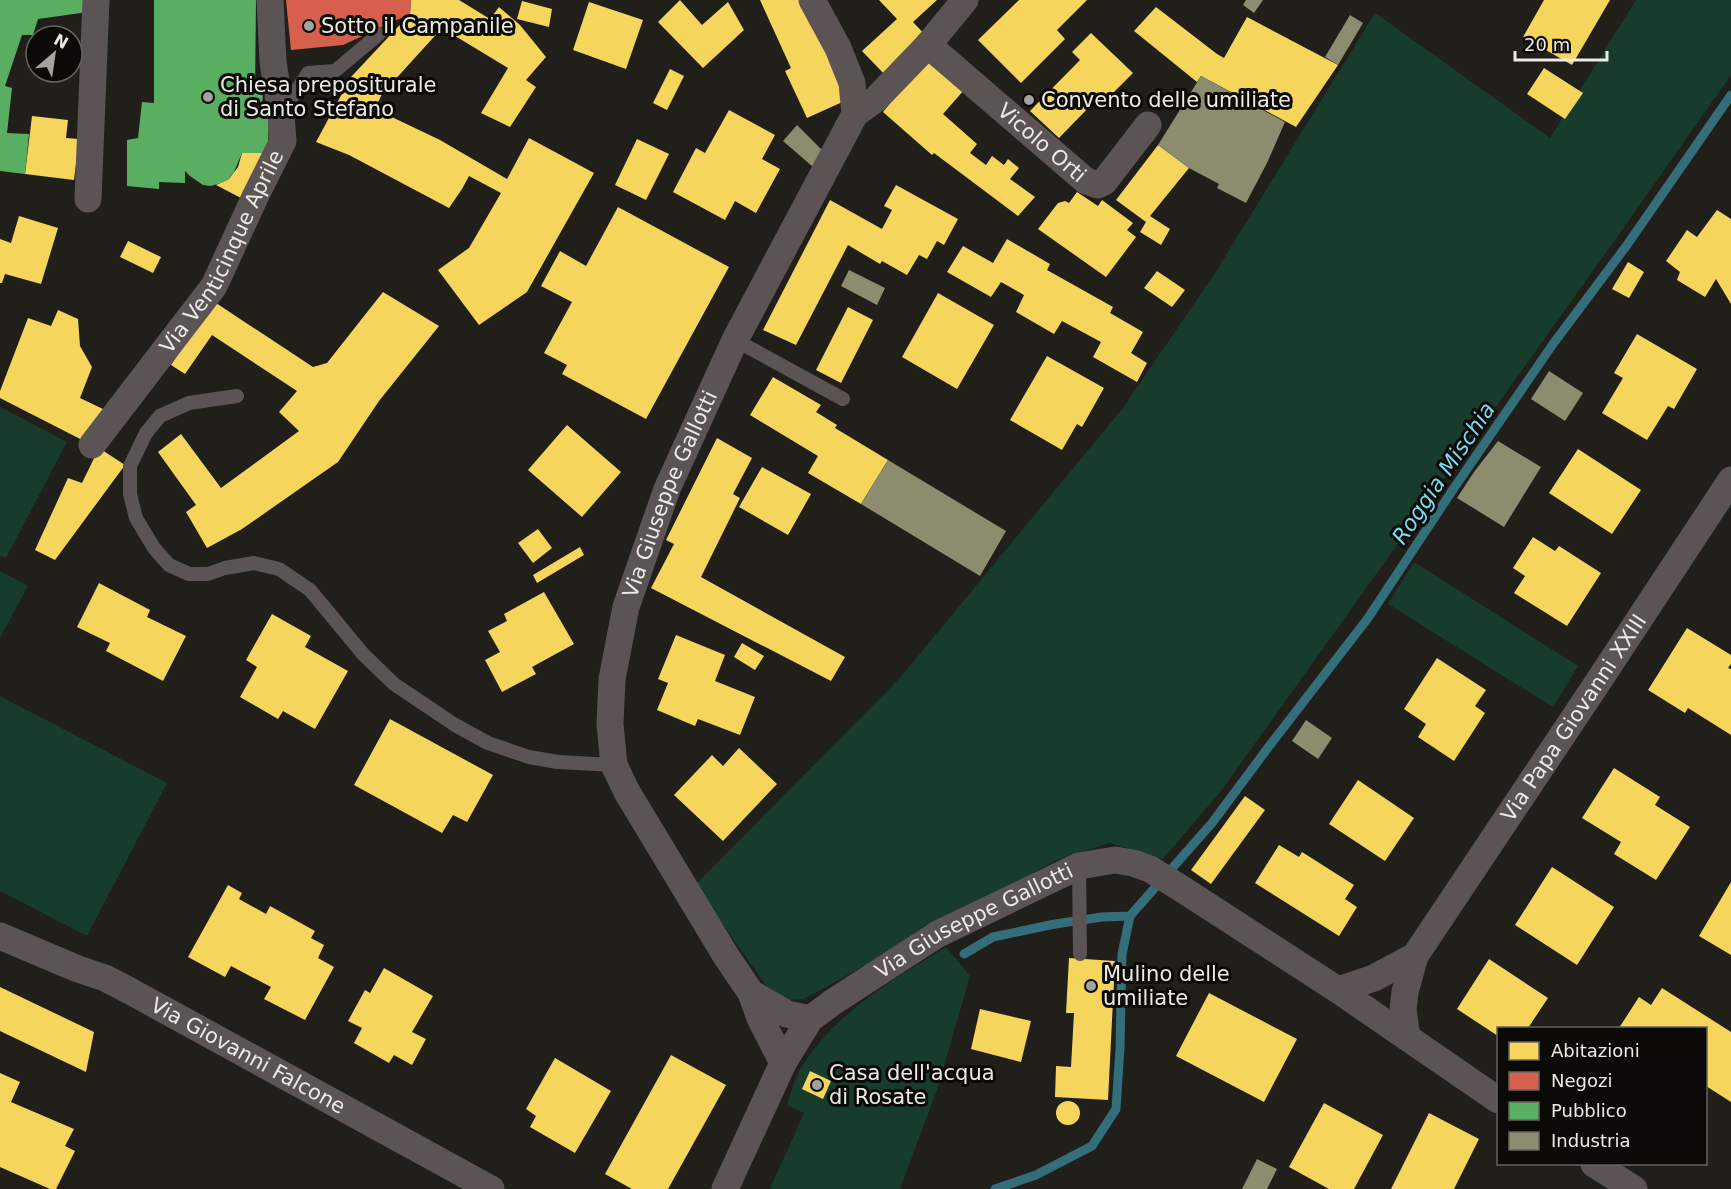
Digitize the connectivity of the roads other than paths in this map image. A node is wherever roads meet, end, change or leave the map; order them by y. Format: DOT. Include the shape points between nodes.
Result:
graph roads {
  1 [pos="96,0"];
  2 [pos="270,0"];
  3 [pos="812,0"];
  4 [pos="965,0"];
  5 [pos="379,34"];
  6 [pos="928,45"];
  7 [pos="855,114"];
  8 [pos="281,115"];
  9 [pos="1148,126"];
  10 [pos="88,199"];
  11 [pos="735,340"];
  12 [pos="237,396"];
  13 [pos="843,399"];
  14 [pos="92,445"];
  15 [pos="1731,480"];
  16 [pos="614,765"];
  17 [pos="1079,866"];
  18 [pos="0,936"];
  19 [pos="1080,954"];
  20 [pos="1415,956"];
  21 [pos="1338,990"];
  22 [pos="751,993"];
  23 [pos="810,1019"];
  24 [pos="1407,1037"];
  25 [pos="783,1063"];
  26 [pos="1497,1099"];
  27 [pos="1596,1165"];
  28 [pos="491,1189"];
  29 [pos="725,1189"];
  30 [pos="1634,1189"];
  1 -- 10 [label="street"];
  2 -- 8 [label="street, Via Venticinque Aprile"];
  3 -- 7 [label="street" via="852,83"];
  4 -- 6 [label="street"];
  5 -- 8 [label="lane" via="335,71 308,73"];
  6 -- 7 [label="street" via="876,99"];
  6 -- 9 [label="street, Vicolo Orti" via="1086,181 1098,185 1104,182"];
  7 -- 11 [label="street, Via Giuseppe Gallotti"];
  8 -- 14 [label="street, Via Venticinque Aprile" via="283,141 214,286"];
  11 -- 13 [label="lane"];
  11 -- 16 [label="street, Via Giuseppe Gallotti" via="666,489 626,607 612,679 610,724"];
  12 -- 16 [label="lane" via="189,403 160,416 146,433 130,466 130,494 136,518 169,565 189,574 208,574 254,563 279,569 310,590 363,654 394,684 455,725 488,743 529,757"];
  15 -- 20 [label="street, Via Papa Giovanni XXIII"];
  16 -- 22 [label="street, Via Giuseppe Gallotti"];
  17 -- 19 [label="lane"];
  17 -- 21 [label="street, Via Giuseppe Gallotti" via="1115,860 1150,869"];
  17 -- 23 [label="street, Via Giuseppe Gallotti" via="938,934"];
  18 -- 28 [label="street, Via Giovanni Falcone" via="105,978"];
  20 -- 21 [label="street" via="1374,978"];
  20 -- 24 [label="street" via="1403,1010"];
  21 -- 24 [label="street"];
  22 -- 23 [label="street, Via Giuseppe Gallotti" via="787,1014"];
  22 -- 25 [label="street, Via Giuseppe Gallotti"];
  23 -- 25 [label="street, Via Giuseppe Gallotti"];
  24 -- 26 [label="street"];
  25 -- 29 [label="street"];
  27 -- 30 [label="street"];
}
